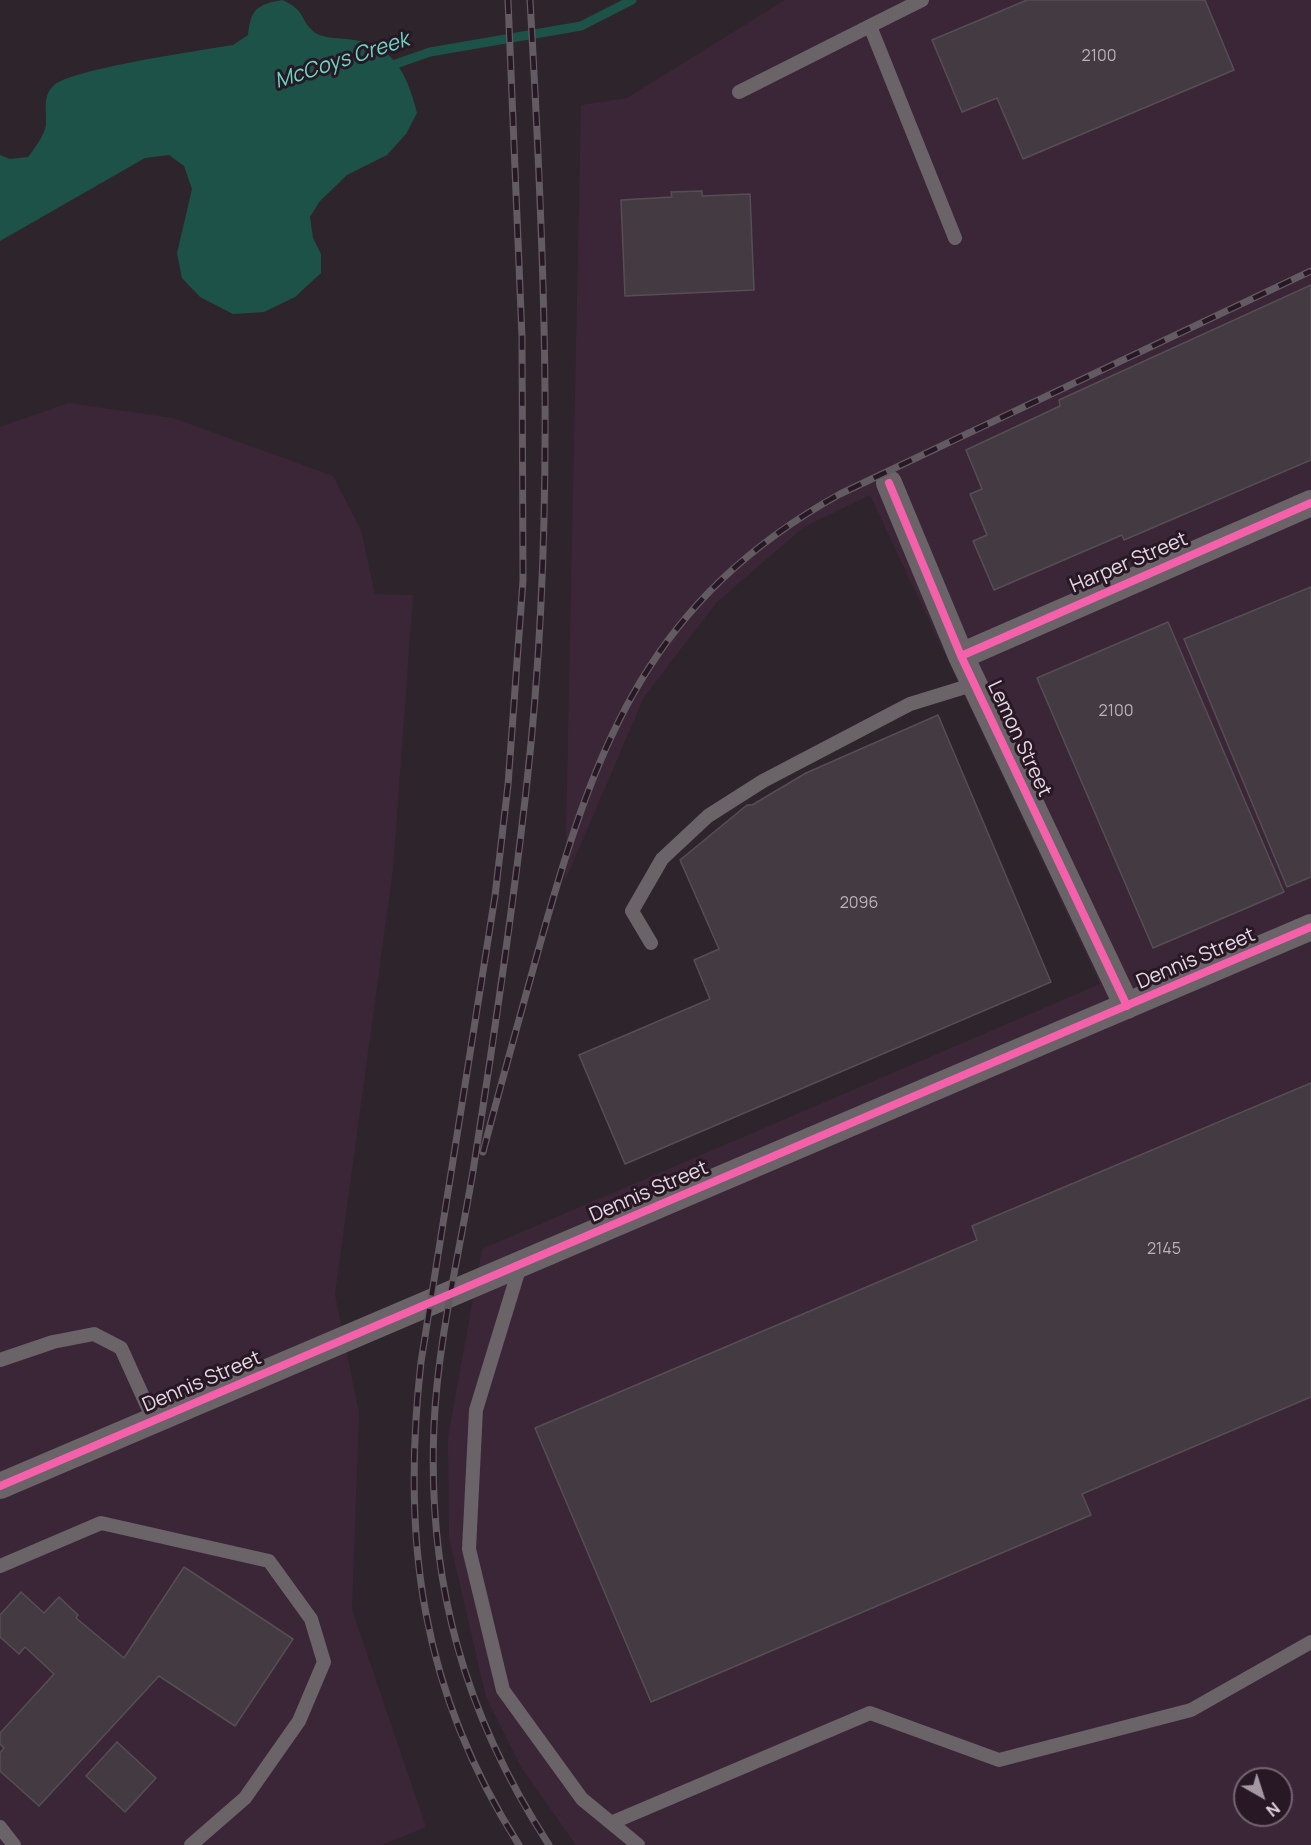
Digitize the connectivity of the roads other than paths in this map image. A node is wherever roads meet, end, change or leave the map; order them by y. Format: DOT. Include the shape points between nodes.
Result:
graph roads {
  1 [pos="922,0"];
  2 [pos="870,26"];
  3 [pos="739,92"];
  4 [pos="955,238"];
  5 [pos="889,483"];
  6 [pos="1311,503"];
  7 [pos="961,656"];
  8 [pos="975,684"];
  9 [pos="1311,927"];
  10 [pos="651,943"];
  11 [pos="1128,1006"];
  12 [pos="520,1266"];
  13 [pos="0,1360"];
  14 [pos="153,1420"];
  15 [pos="0,1486"];
  16 [pos="0,1566"];
  17 [pos="1311,1642"];
  18 [pos="611,1823"];
  19 [pos="0,1827"];
  20 [pos="14,1845"];
  21 [pos="191,1845"];
  22 [pos="638,1845"];
  1 -- 2 [label="lane"];
  2 -- 3 [label="lane"];
  2 -- 4 [label="lane"];
  5 -- 7 [label="street, Lemon Street"];
  6 -- 7 [label="street, Harper Street"];
  7 -- 8 [label="street, Lemon Street"];
  8 -- 10 [label="lane" via="910,704 763,781 708,816 662,859 632,911"];
  8 -- 11 [label="street, Lemon Street"];
  9 -- 11 [label="street, Dennis Street"];
  11 -- 12 [label="street, Dennis Street"];
  12 -- 14 [label="street, Dennis Street"];
  12 -- 18 [label="lane" via="476,1410 469,1549 503,1690 582,1799"];
  13 -- 14 [label="lane" via="53,1342 94,1334 121,1348"];
  14 -- 15 [label="street, Dennis Street"];
  16 -- 21 [label="lane" via="101,1523 270,1561 311,1619 324,1662 299,1721 245,1798"];
  17 -- 18 [label="lane" via="1191,1710 999,1760 870,1713"];
  18 -- 22 [label="lane"];
  19 -- 20 [label="lane"];
}
